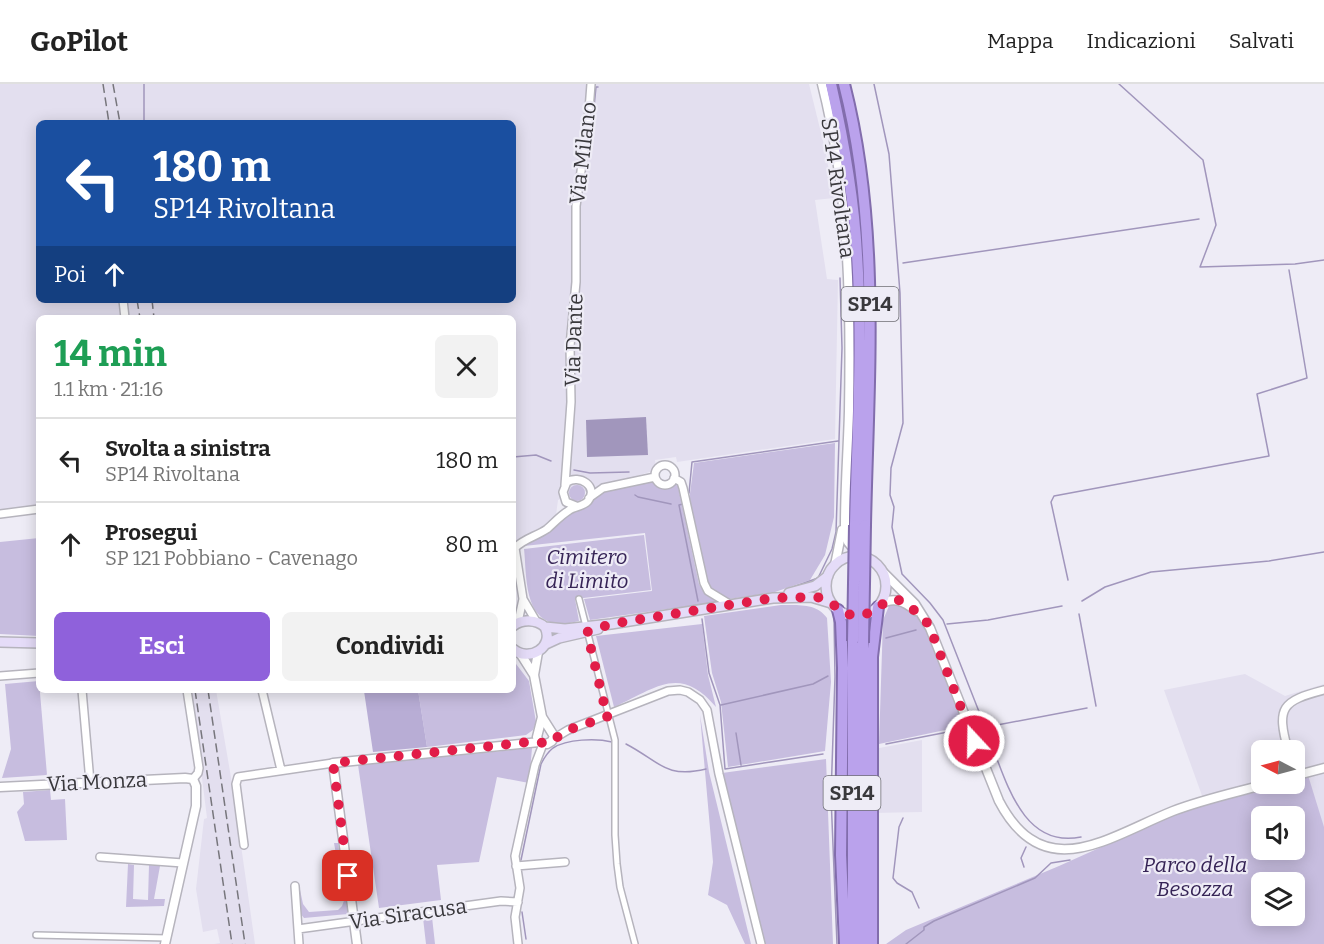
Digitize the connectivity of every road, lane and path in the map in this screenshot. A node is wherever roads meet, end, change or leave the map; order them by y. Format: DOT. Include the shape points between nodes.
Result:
graph roads {
  1 [pos="591,84"];
  2 [pos="822,84"];
  3 [pos="831,84"];
  4 [pos="844,84"];
  5 [pos="575,222"];
  6 [pos="566,457"];
  7 [pos="655,477"];
  8 [pos="575,478"];
  9 [pos="674,478"];
  10 [pos="588,484"];
  11 [pos="565,485"];
  12 [pos="603,488"];
  13 [pos="589,498"];
  14 [pos="565,501"];
  15 [pos="576,507"];
  16 [pos="845,508"];
  17 [pos="36,509"];
  18 [pos="0,514"];
  19 [pos="561,516"];
  20 [pos="860,525"];
  21 [pos="516,547"];
  22 [pos="516,554"];
  23 [pos="861,556"];
  24 [pos="835,565"];
  25 [pos="883,572"];
  26 [pos="828,576"];
  27 [pos="579,598"];
  28 [pos="773,598"];
  29 [pos="523,599"];
  30 [pos="731,605"];
  31 [pos="835,606"];
  32 [pos="879,606"];
  33 [pos="516,621"];
  34 [pos="926,621"];
  35 [pos="516,624"];
  36 [pos="541,624"];
  37 [pos="586,629"];
  38 [pos="0,642"];
  39 [pos="858,642"];
  40 [pos="36,643"];
  41 [pos="546,644"];
  42 [pos="516,650"];
  43 [pos="516,651"];
  44 [pos="538,652"];
  45 [pos="36,673"];
  46 [pos="534,675"];
  47 [pos="0,676"];
  48 [pos="1324,690"];
  49 [pos="82,693"];
  50 [pos="187,693"];
  51 [pos="263,693"];
  52 [pos="609,716"];
  53 [pos="545,735"];
  54 [pos="1285,740"];
  55 [pos="333,763"];
  56 [pos="1324,768"];
  57 [pos="281,770"];
  58 [pos="1305,773"];
  59 [pos="193,779"];
  60 [pos="90,782"];
  61 [pos="0,787"];
  62 [pos="1251,788"];
  63 [pos="244,845"];
  64 [pos="100,857"];
  65 [pos="565,862"];
  66 [pos="183,863"];
  67 [pos="516,866"];
  68 [pos="295,886"];
  69 [pos="518,902"];
  70 [pos="354,922"];
  71 [pos="298,929"];
  72 [pos="36,935"];
  73 [pos="166,941"];
  74 [pos="299,944"];
  75 [pos="357,944"];
  76 [pos="518,944"];
  77 [pos="635,944"];
  78 [pos="760,944"];
  79 [pos="845,944"];
  80 [pos="853,944"];
  81 [pos="863,944"];
  82 [pos="872,944"];
  1 -- 5 [label="street, Via Milano"];
  2 -- 16 [label="street, SP14 Rivoltana" via="838,166 848,258"];
  3 -- 20 [label="highway, SP14" via="846,153 857,255"];
  4 -- 20 [label="highway, SP14" via="857,147 869,256"];
  5 -- 6 [label="street, Via Dante"];
  6 -- 8 [label="street"];
  6 -- 11 [label="street, Via Dante"];
  7 -- 9 [label="street" via="664,485"];
  7 -- 9 [label="street" via="658,468 666,465 674,470"];
  7 -- 12 [label="street"];
  8 -- 10 [label="street"];
  8 -- 11 [label="street"];
  9 -- 30 [label="street" via="683,488 706,587"];
  10 -- 12 [label="street"];
  10 -- 13 [label="street"];
  11 -- 14 [label="street"];
  12 -- 13 [label="street"];
  13 -- 15 [label="street"];
  14 -- 15 [label="street"];
  14 -- 19 [label="street"];
  15 -- 19 [label="street"];
  16 -- 23 [label="street, SP14 Rivoltana" via="846,538"];
  16 -- 24 [label="street, SP14 Rivoltana"];
  17 -- 18 [label="street"];
  19 -- 21 [label="street"];
  20 -- 39 [label="highway, SP14, bridge"];
  22 -- 29 [label="street"];
  23 -- 24 [label="main road" via="846,558"];
  23 -- 25 [label="main road, SP14 Rivoltana" via="875,562"];
  24 -- 26 [label="main road, SP14 Rivoltana"];
  25 -- 32 [label="main road" via="886,589"];
  25 -- 34 [label="street"];
  26 -- 28 [label="main road" via="812,587"];
  26 -- 31 [label="main road" via="826,589"];
  27 -- 37 [label="street"];
  28 -- 30 [label="main road"];
  28 -- 31 [label="main road" via="811,597"];
  29 -- 33 [label="street"];
  29 -- 36 [label="street"];
  30 -- 37 [label="main road"];
  31 -- 32 [label="main road" via="848,615 861,616"];
  31 -- 79 [label="highway, SP14" via="841,619 843,668 841,855"];
  32 -- 34 [label="street" via="899,600"];
  32 -- 82 [label="highway, SP14" via="872,657"];
  34 -- 62 [label="street" via="999,801 1012,823 1030,839 1051,848 1078,849 1175,810"];
  35 -- 36 [label="main road"];
  36 -- 37 [label="main road" via="558,629"];
  36 -- 41 [label="main road" via="548,634"];
  37 -- 41 [label="main road"];
  37 -- 52 [label="street"];
  38 -- 40 [label="main road"];
  39 -- 80 [label="highway, SP14"];
  39 -- 81 [label="highway, SP14"];
  41 -- 44 [label="main road"];
  42 -- 44 [label="main road"];
  43 -- 46 [label="street"];
  44 -- 46 [label="street"];
  45 -- 47 [label="street"];
  46 -- 53 [label="street"];
  48 -- 54 [label="street" via="1295,699 1283,711"];
  49 -- 60 [label="street"];
  50 -- 59 [label="street" via="199,768"];
  51 -- 57 [label="street"];
  52 -- 53 [label="street"];
  52 -- 77 [label="street" via="616,753 616,864"];
  52 -- 78 [label="street" via="677,690 694,695 706,706 718,774"];
  53 -- 55 [label="street" via="529,742"];
  53 -- 67 [label="street" via="535,765"];
  55 -- 57 [label="street"];
  55 -- 70 [label="street"];
  56 -- 58 [label="street"];
  57 -- 63 [label="street" via="237,779"];
  59 -- 60 [label="street, Via Monza"];
  59 -- 66 [label="street" via="197,798"];
  60 -- 61 [label="street, Via Monza"];
  64 -- 66 [label="street"];
  65 -- 67 [label="street"];
  66 -- 73 [label="street"];
  67 -- 69 [label="street"];
  68 -- 71 [label="street"];
  69 -- 70 [label="street, Via Siracusa"];
  69 -- 76 [label="street"];
  70 -- 71 [label="street, Via Siracusa"];
  70 -- 75 [label="street"];
  71 -- 74 [label="street"];
  72 -- 73 [label="street"];
}
